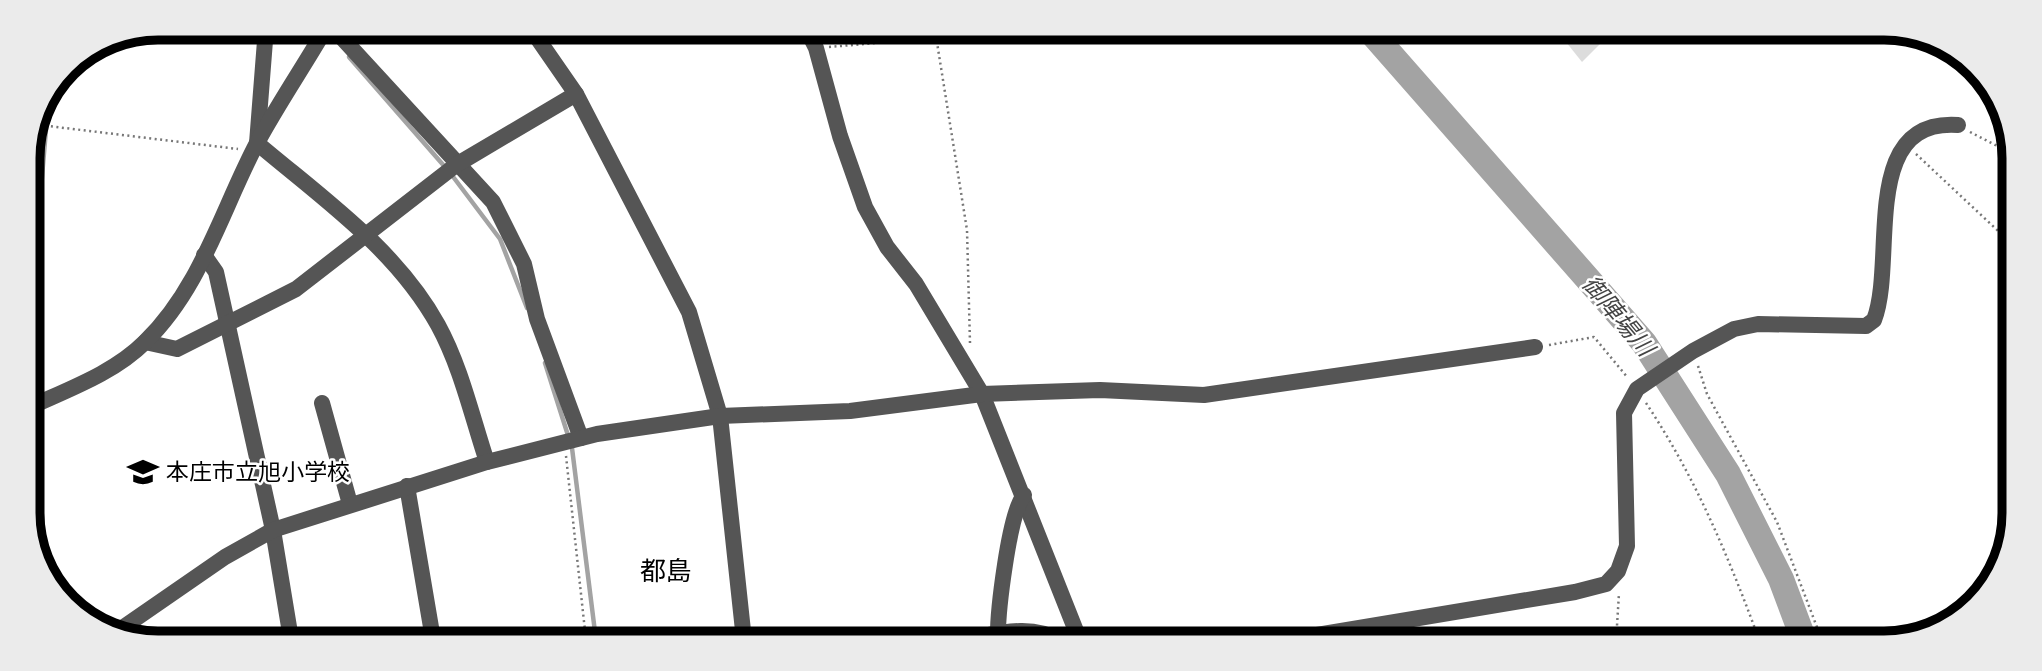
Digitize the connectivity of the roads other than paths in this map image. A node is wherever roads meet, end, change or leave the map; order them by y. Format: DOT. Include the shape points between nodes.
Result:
graph roads {
  1 [pos="265,40"];
  2 [pos="320,40"];
  3 [pos="343,40"];
  4 [pos="539,40"];
  5 [pos="812,40"];
  6 [pos="576,94"];
  7 [pos="1958,125"];
  8 [pos="257,143"];
  9 [pos="456,165"];
  10 [pos="366,237"];
  11 [pos="204,256"];
  12 [pos="228,324"];
  13 [pos="145,342"];
  14 [pos="1535,347"];
  15 [pos="982,394"];
  16 [pos="40,402"];
  17 [pos="322,403"];
  18 [pos="720,416"];
  19 [pos="581,438"];
  20 [pos="486,462"];
  21 [pos="407,486"];
  22 [pos="1024,495"];
  23 [pos="350,504"];
  24 [pos="273,530"];
  25 [pos="125,626"];
  26 [pos="1076,630"];
  27 [pos="1345,630"];
  28 [pos="290,631"];
  29 [pos="432,631"];
  30 [pos="743,631"];
  31 [pos="999,631"];
  1 -- 8 [label="street"];
  2 -- 8 [label="street"];
  3 -- 9 [label="street"];
  4 -- 6 [label="street"];
  5 -- 15 [label="street" via="865,207"];
  6 -- 9 [label="street"];
  6 -- 18 [label="street" via="689,312"];
  7 -- 27 [label="street" via="1921,129 1894,161 1874,320 1866,326 1758,324 1734,329 1641,386 1624,413 1627,546 1618,571 1606,583"];
  8 -- 10 [label="street"];
  8 -- 11 [label="street"];
  9 -- 10 [label="street"];
  9 -- 19 [label="street" via="493,202 524,264 537,319"];
  10 -- 12 [label="street" via="296,289"];
  10 -- 20 [label="street" via="397,265 439,327"];
  11 -- 12 [label="street" via="216,272"];
  11 -- 13 [label="street" via="178,303"];
  12 -- 13 [label="street" via="177,349"];
  12 -- 24 [label="street"];
  13 -- 16 [label="street" via="88,381"];
  14 -- 15 [label="street" via="1204,396 1100,390"];
  15 -- 18 [label="street" via="850,411"];
  15 -- 22 [label="street"];
  17 -- 23 [label="street"];
  18 -- 19 [label="street"];
  18 -- 30 [label="street"];
  19 -- 20 [label="street"];
  20 -- 21 [label="street"];
  21 -- 23 [label="street"];
  21 -- 29 [label="street"];
  22 -- 26 [label="street"];
  22 -- 31 [label="street" via="1018,502 1008,552"];
  23 -- 24 [label="street"];
  24 -- 25 [label="street"];
  24 -- 28 [label="street"];
}
